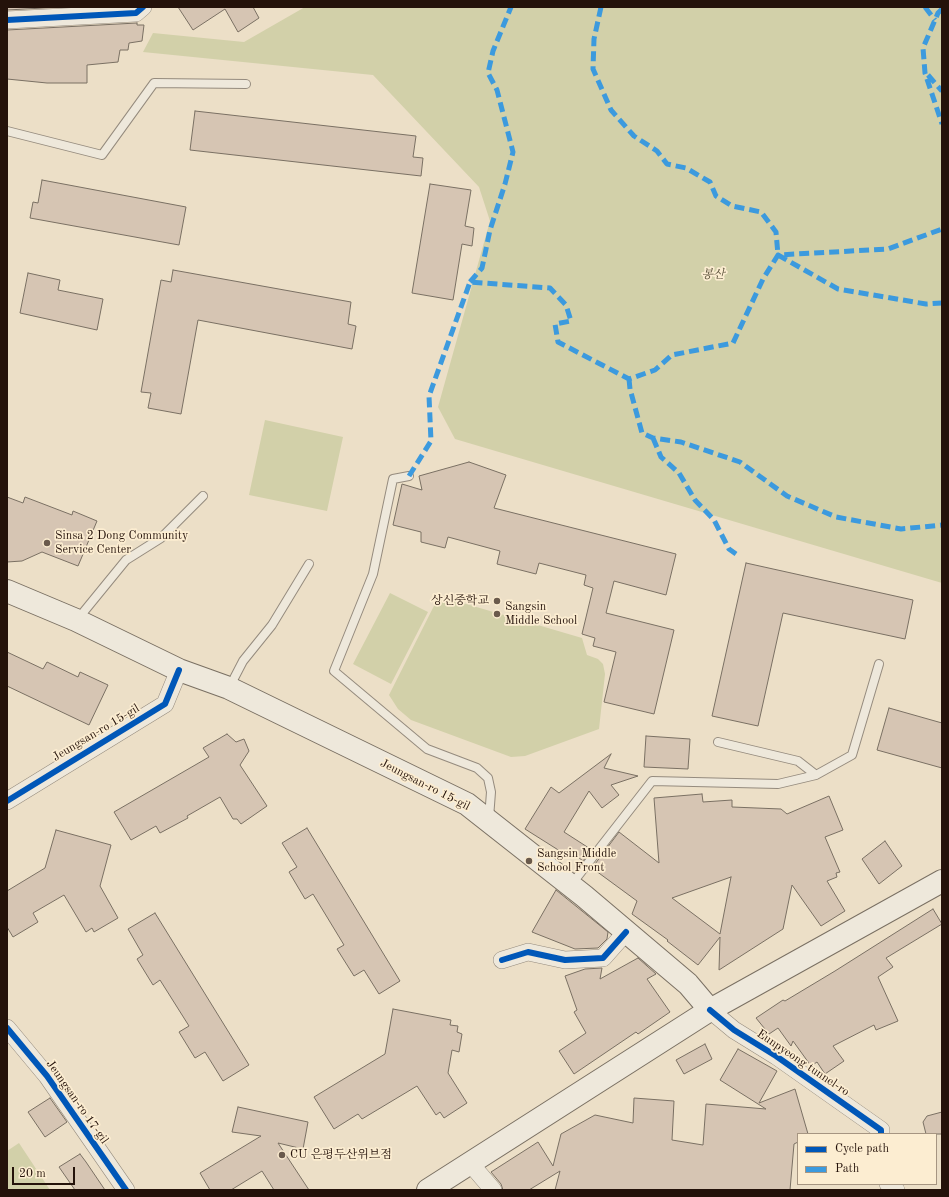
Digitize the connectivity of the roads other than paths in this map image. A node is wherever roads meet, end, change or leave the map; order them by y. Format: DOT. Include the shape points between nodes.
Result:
graph roads {
  1 [pos="143,7"];
  2 [pos="54,12"];
  3 [pos="7,20"];
  4 [pos="246,84"];
  5 [pos="7,131"];
  6 [pos="409,476"];
  7 [pos="203,496"];
  8 [pos="308,564"];
  9 [pos="7,591"];
  10 [pos="76,620"];
  11 [pos="879,664"];
  12 [pos="179,670"];
  13 [pos="229,688"];
  14 [pos="718,742"];
  15 [pos="816,775"];
  16 [pos="7,801"];
  17 [pos="488,821"];
  18 [pos="942,881"];
  19 [pos="570,885"];
  20 [pos="626,932"];
  21 [pos="502,960"];
  22 [pos="710,1010"];
  23 [pos="7,1028"];
  24 [pos="881,1133"];
  25 [pos="470,1163"];
  26 [pos="126,1190"];
  27 [pos="428,1190"];
  28 [pos="493,1190"];
  1 -- 2 [label="street" via="136,13"];
  2 -- 3 [label="street"];
  4 -- 5 [label="lane" via="154,83 102,155"];
  6 -- 17 [label="lane" via="393,479 373,574 334,671 427,749 477,768 488,778 491,792"];
  7 -- 10 [label="lane" via="161,538 126,560"];
  8 -- 13 [label="lane" via="272,625 243,661"];
  9 -- 10 [label="main road, Jeungsan-ro 15-gil"];
  10 -- 12 [label="main road, Jeungsan-ro 15-gil"];
  11 -- 15 [label="lane" via="852,755"];
  12 -- 13 [label="main road, Jeungsan-ro 15-gil"];
  12 -- 16 [label="street, Jeungsan-ro 15-gil" via="165,704"];
  13 -- 17 [label="main road, Jeungsan-ro 15-gil" via="467,804"];
  14 -- 15 [label="lane" via="798,761"];
  15 -- 19 [label="lane" via="778,784 652,780"];
  17 -- 19 [label="main road, Jeungsan-ro 15-gil"];
  18 -- 22 [label="main road"];
  19 -- 20 [label="main road, Jeungsan-ro 15-gil"];
  20 -- 21 [label="street" via="603,958 565,960 528,952"];
  20 -- 22 [label="main road, Jeungsan-ro 15-gil" via="688,984"];
  22 -- 24 [label="street, Eunpyeong tunnel-ro" via="734,1030 776,1056 881,1130"];
  22 -- 25 [label="main road"];
  23 -- 26 [label="street, Jeungsan-ro 17-gil" via="47,1076"];
  25 -- 27 [label="main road"];
  25 -- 28 [label="street"];
}
